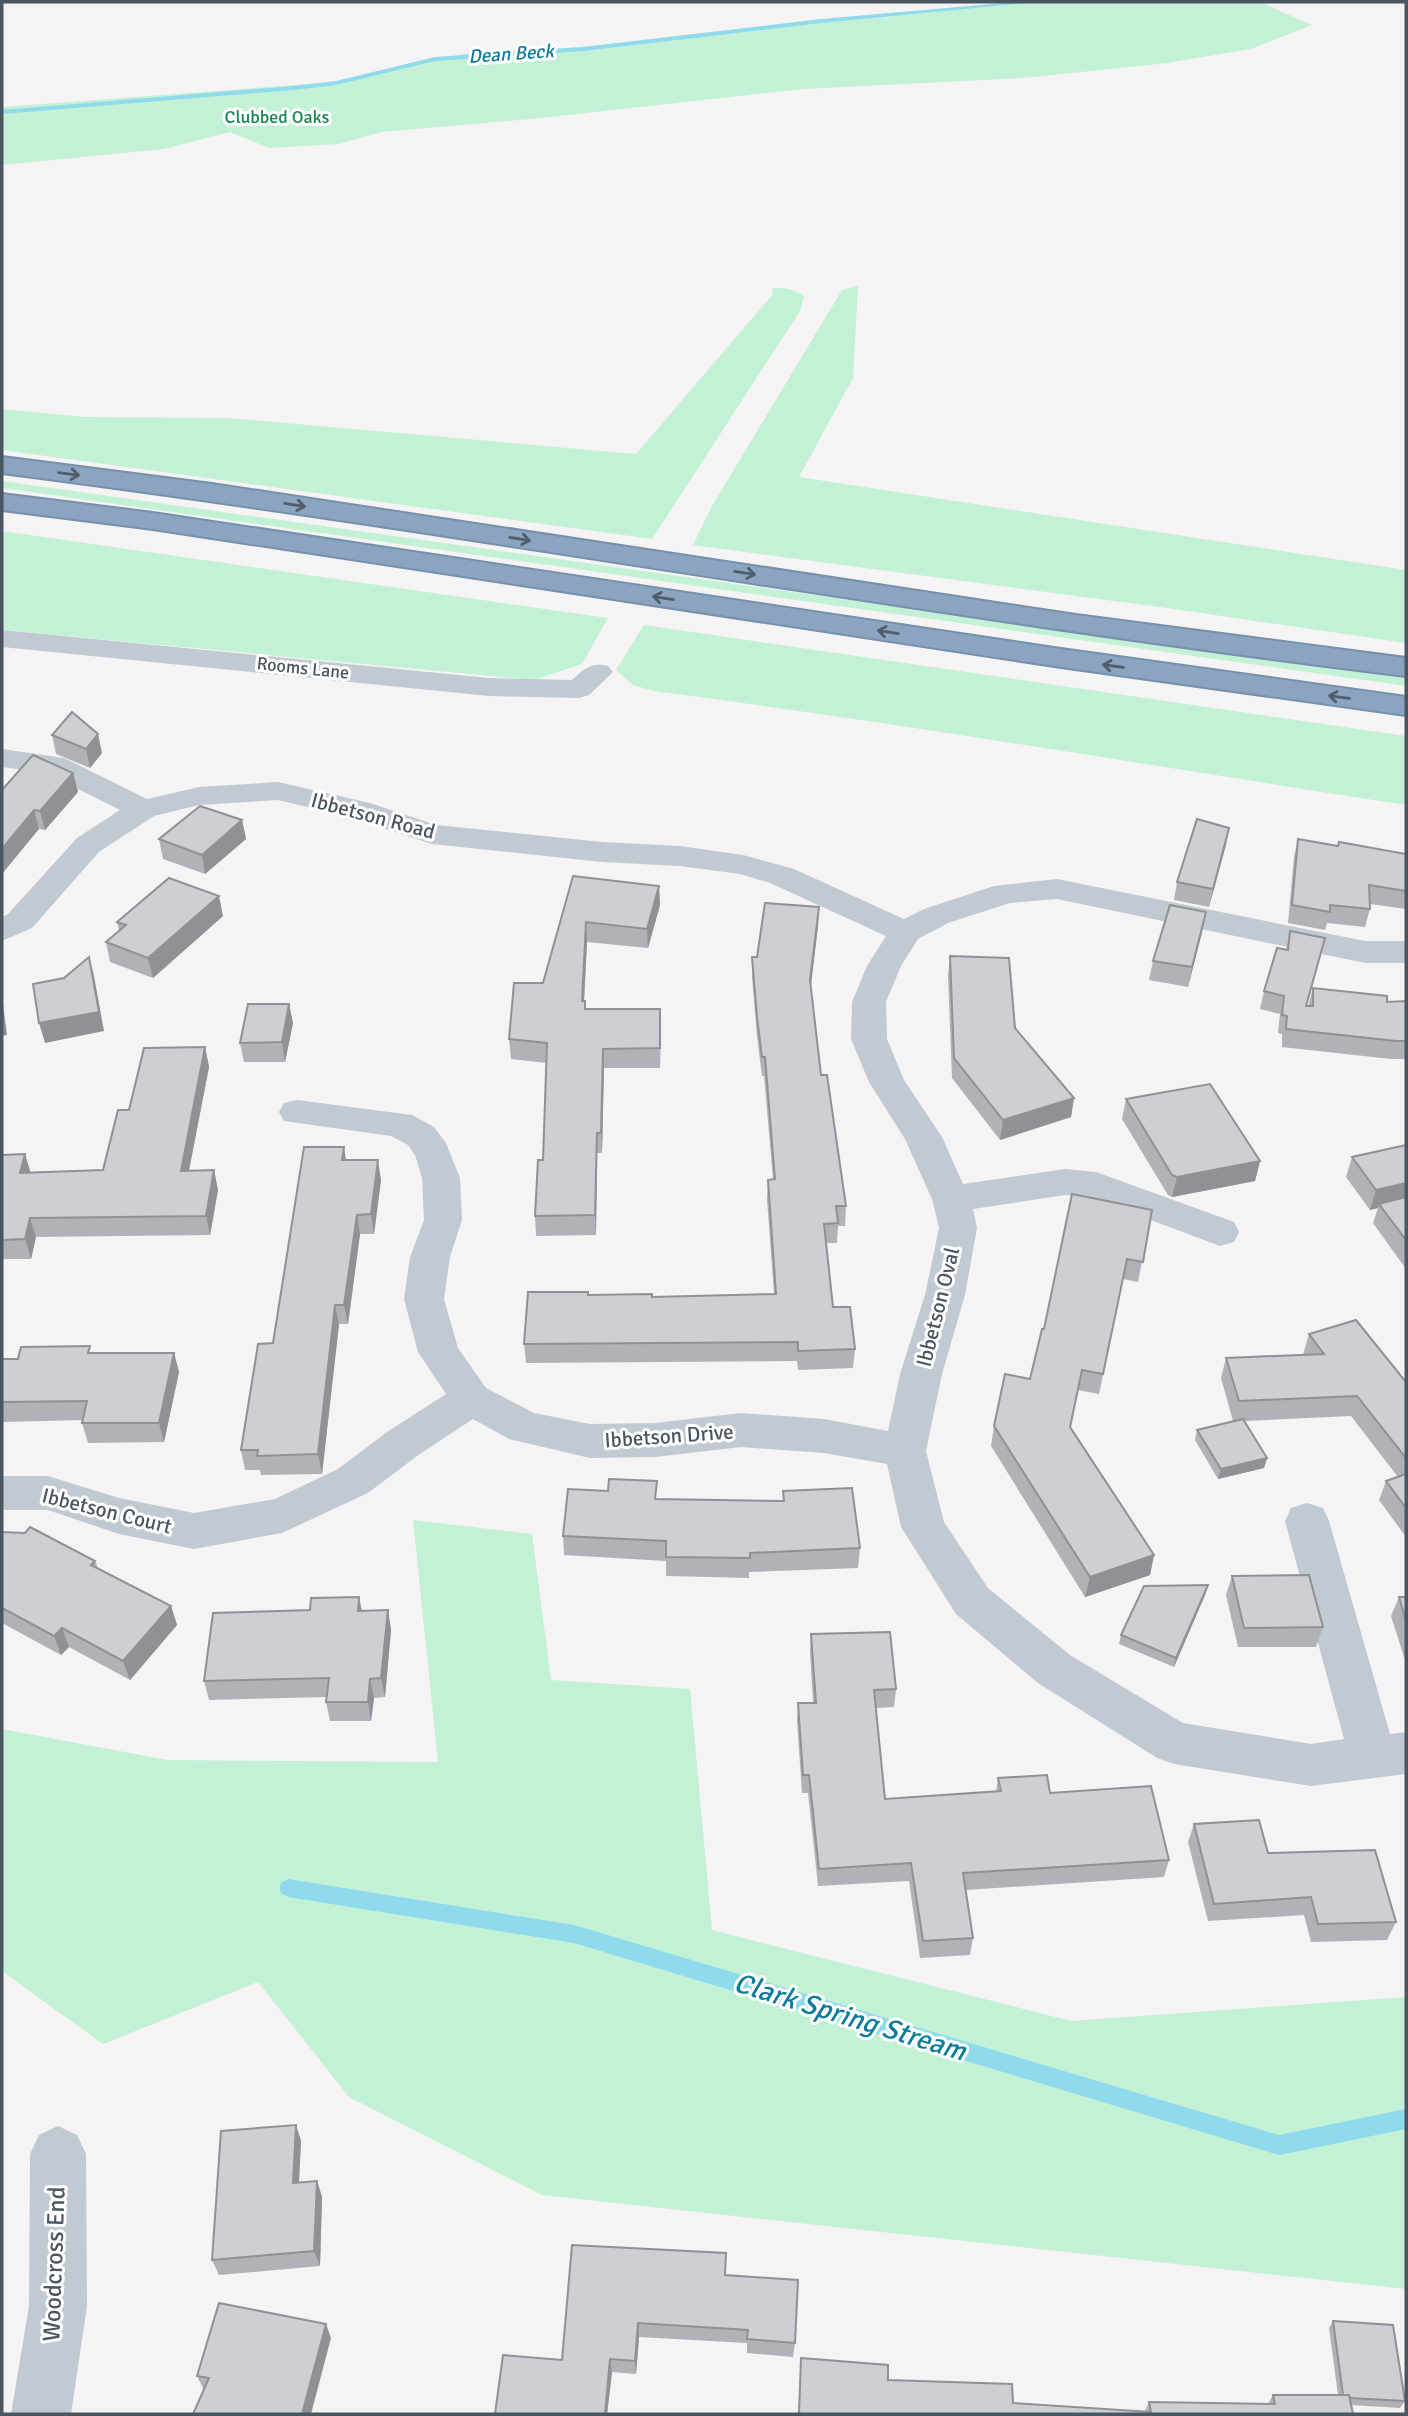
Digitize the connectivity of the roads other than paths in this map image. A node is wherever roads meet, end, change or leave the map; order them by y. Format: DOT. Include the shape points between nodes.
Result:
graph roads {
  1 [pos="2,465"];
  2 [pos="2,502"];
  3 [pos="2,638"];
  4 [pos="1406,667"];
  5 [pos="598,672"];
  6 [pos="1406,706"];
  7 [pos="2,758"];
  8 [pos="143,809"];
  9 [pos="2,931"];
  10 [pos="905,932"];
  11 [pos="1406,952"];
  12 [pos="297,1112"];
  13 [pos="951,1199"];
  14 [pos="1220,1232"];
  15 [pos="471,1399"];
  16 [pos="905,1451"];
  17 [pos="2,1493"];
  18 [pos="1307,1521"];
  19 [pos="1390,1755"];
  20 [pos="58,2154"];
  21 [pos="41,2414"];
  1 -- 4 [label="highway, one-way"];
  6 -- 2 [label="highway, one-way"];
  3 -- 5 [label="street, Rooms Lane" via="489,687 579,689"];
  7 -- 8 [label="street" via="53,765"];
  8 -- 9 [label="street, Ibbetson Road" via="88,845 20,921"];
  8 -- 10 [label="street, Ibbetson Road" via="200,796 278,791 432,834 743,865 782,876"];
  10 -- 11 [label="street" via="936,916 1006,893 1056,889 1365,952"];
  10 -- 13 [label="street, Ibbetson Oval" via="869,1002 869,1039 887,1082 923,1137"];
  12 -- 15 [label="street, Ibbetson Drive" via="432,1126 443,1220 430,1257 424,1299 439,1352"];
  13 -- 14 [label="street" via="1065,1182 1096,1185"];
  13 -- 16 [label="street, Ibbetson Oval" via="958,1228"];
  15 -- 16 [label="street, Ibbetson Drive" via="524,1427 590,1441 655,1440 741,1430 824,1436"];
  15 -- 17 [label="street, Ibbetson Court" via="353,1481 282,1515 194,1531 119,1516 48,1493"];
  16 -- 19 [label="street, Ibbetson Oval" via="923,1527 972,1601 1054,1670 1174,1743 1311,1765"];
  18 -- 19 [label="street"];
  20 -- 21 [label="street, Woodcross End" via="58,2306"];
}
